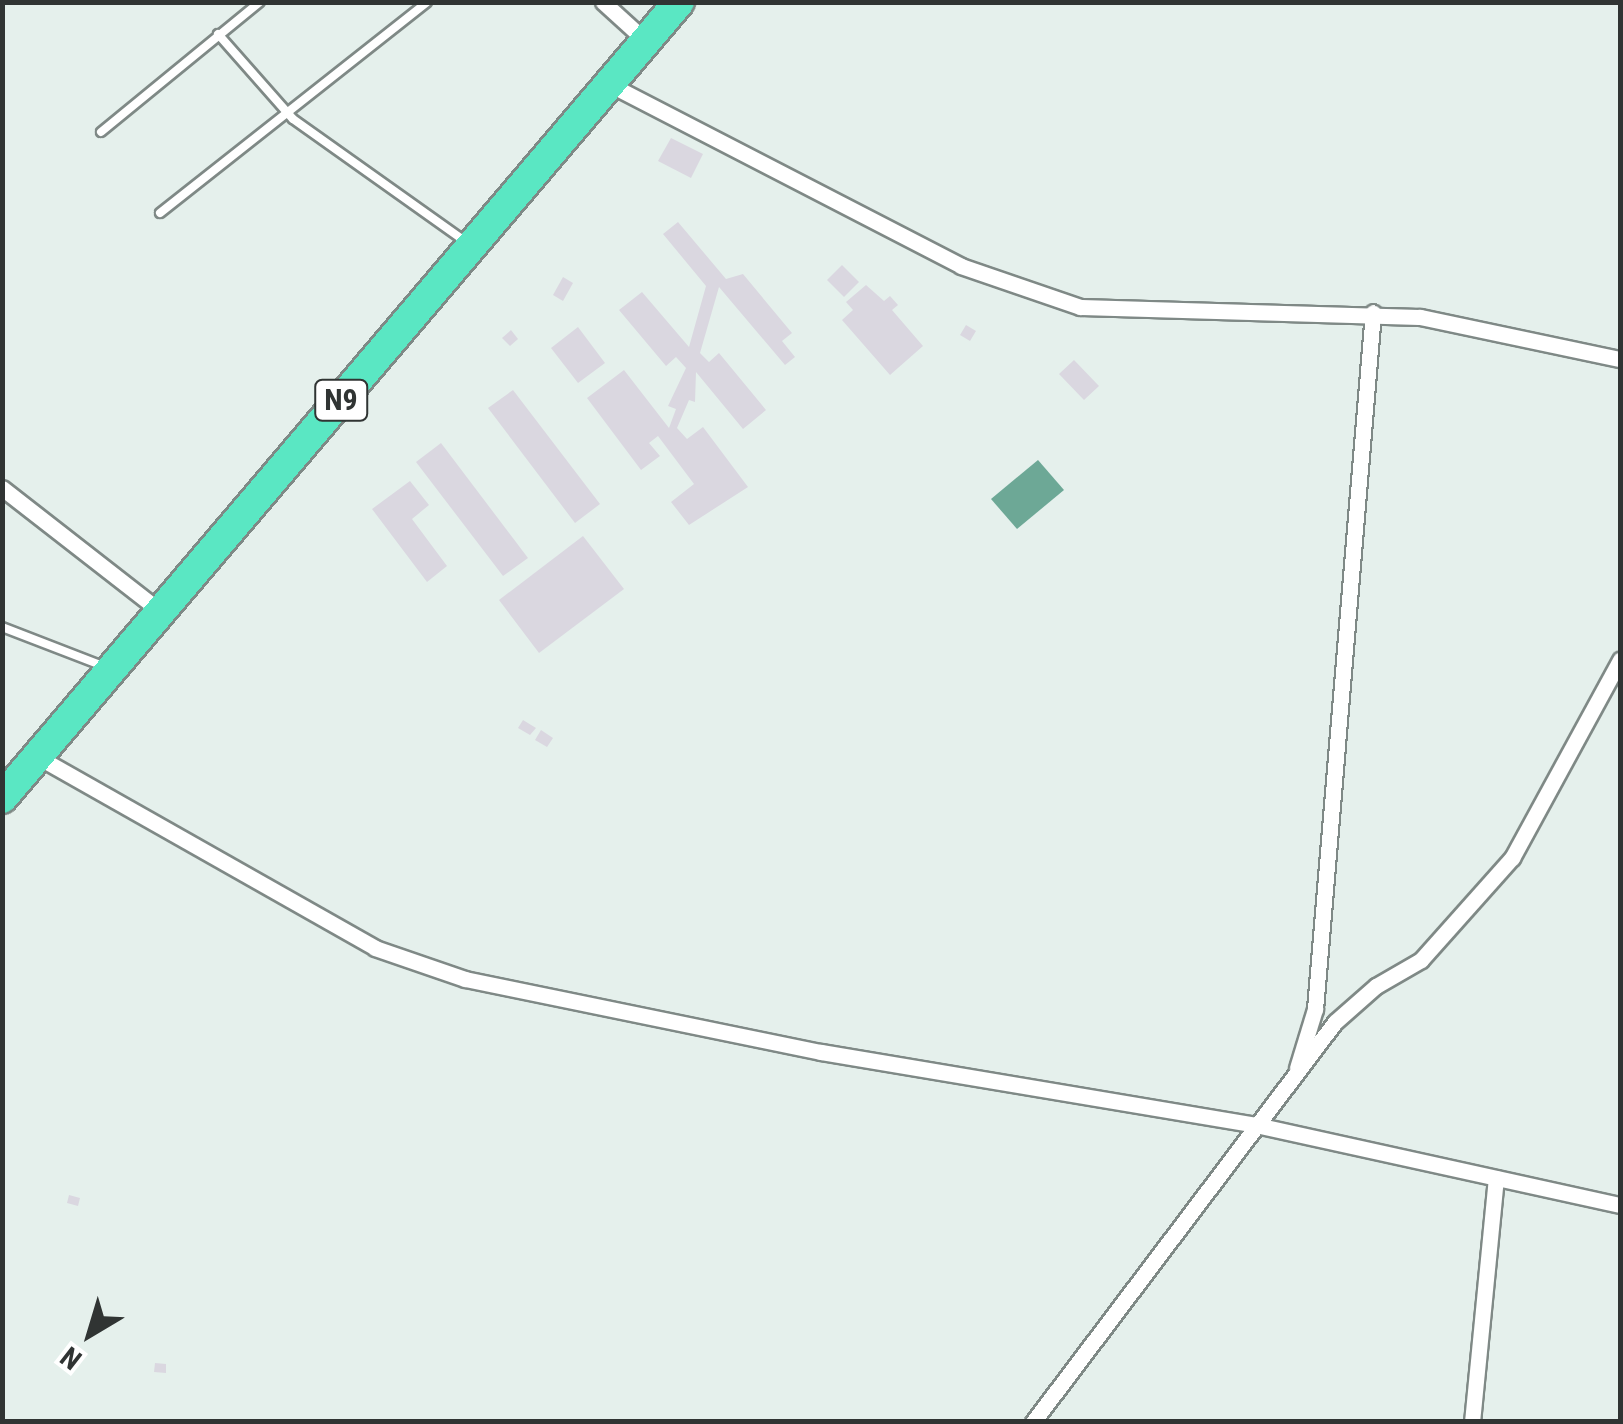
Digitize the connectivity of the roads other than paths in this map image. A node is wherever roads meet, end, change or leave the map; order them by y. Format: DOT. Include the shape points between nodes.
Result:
graph roads {
  1 [pos="260,2"];
  2 [pos="428,2"];
  3 [pos="603,2"];
  4 [pos="679,2"];
  5 [pos="218,34"];
  6 [pos="647,42"];
  7 [pos="610,84"];
  8 [pos="287,112"];
  9 [pos="101,132"];
  10 [pos="160,213"];
  11 [pos="472,246"];
  12 [pos="1373,312"];
  13 [pos="1620,359"];
  14 [pos="2,488"];
  15 [pos="161,612"];
  16 [pos="2,627"];
  17 [pos="1620,660"];
  18 [pos="112,670"];
  19 [pos="38,757"];
  20 [pos="2,798"];
  21 [pos="1295,1077"];
  22 [pos="1256,1125"];
  23 [pos="1496,1178"];
  24 [pos="1620,1205"];
  25 [pos="1034,1422"];
  26 [pos="1472,1422"];
  1 -- 5 [label="lane"];
  2 -- 8 [label="lane"];
  3 -- 6 [label="street"];
  4 -- 6 [label="highway, N9"];
  5 -- 8 [label="lane"];
  5 -- 9 [label="lane"];
  6 -- 7 [label="highway, N9"];
  7 -- 11 [label="highway, N9"];
  7 -- 12 [label="street" via="961,266 1080,308"];
  8 -- 10 [label="lane"];
  8 -- 11 [label="lane"];
  11 -- 15 [label="highway, N9"];
  12 -- 13 [label="street"];
  12 -- 21 [label="street" via="1314,1009"];
  14 -- 15 [label="street"];
  15 -- 18 [label="highway, N9"];
  16 -- 18 [label="lane"];
  17 -- 21 [label="street" via="1512,858 1421,960 1376,986 1335,1022"];
  18 -- 19 [label="highway, N9"];
  19 -- 20 [label="highway, N9"];
  19 -- 22 [label="street" via="296,907 375,948 465,979 821,1052"];
  21 -- 22 [label="street"];
  22 -- 23 [label="street"];
  22 -- 25 [label="street"];
  23 -- 24 [label="street"];
  23 -- 26 [label="street"];
}
